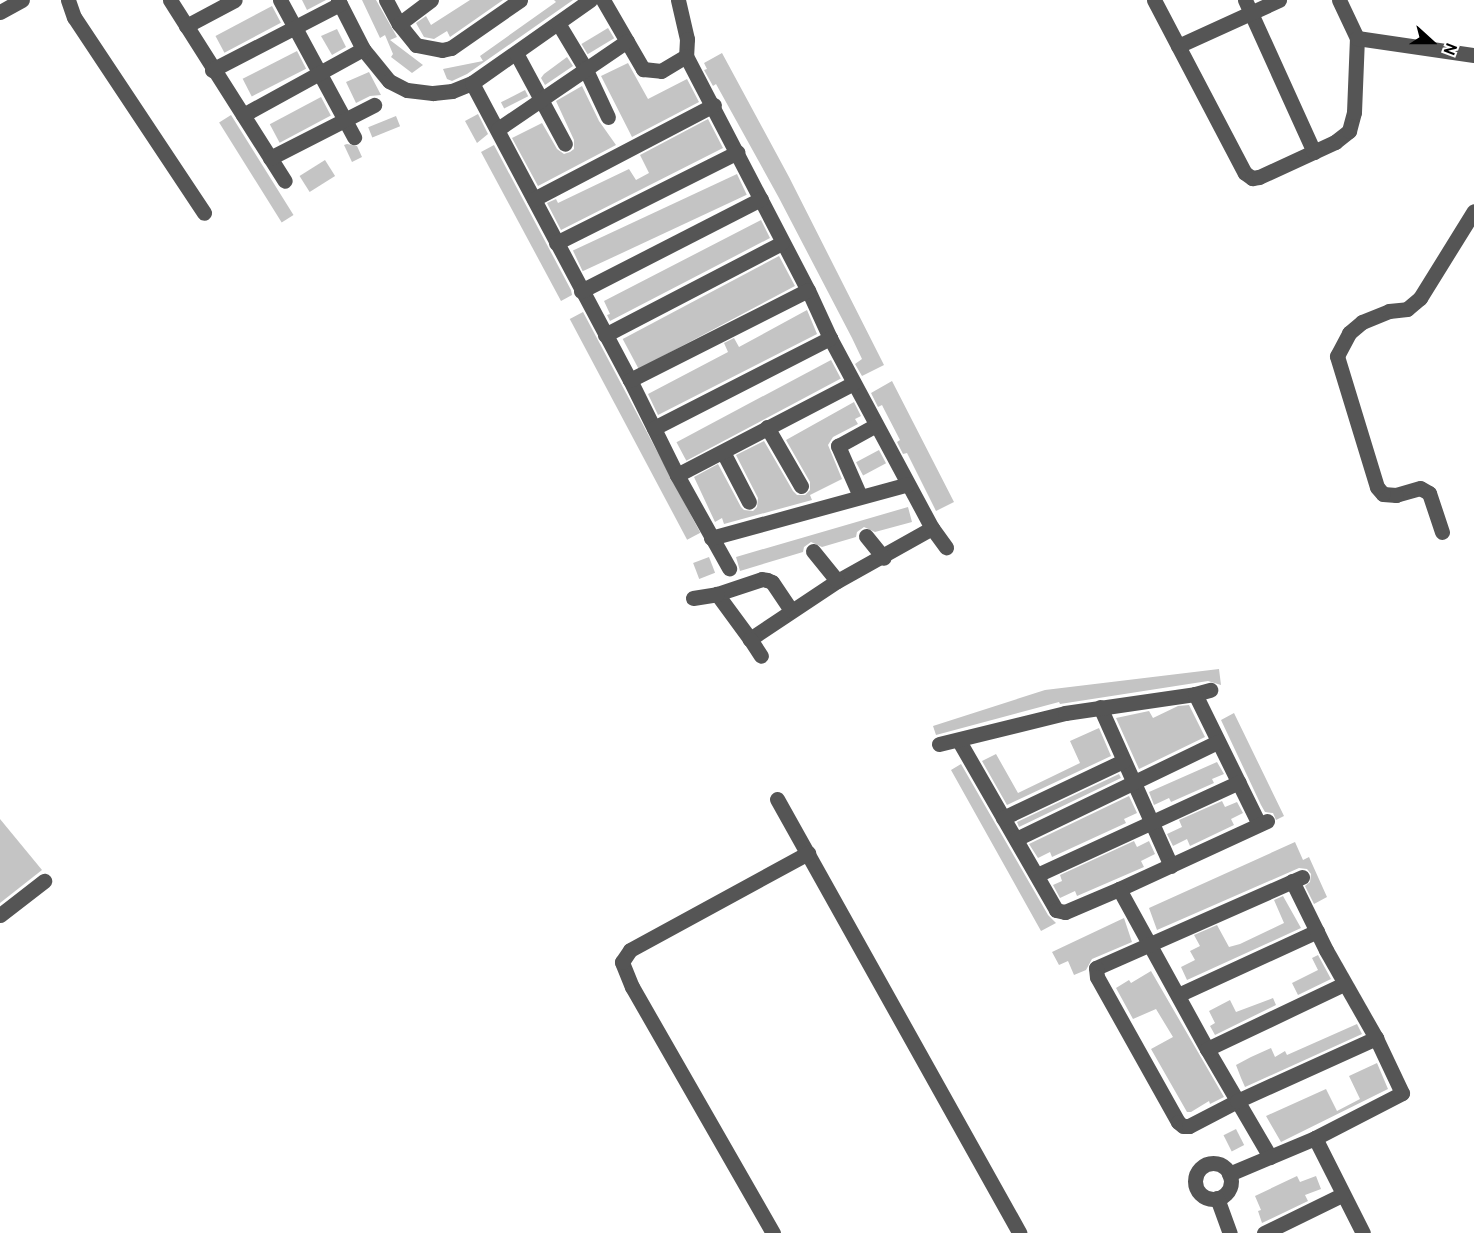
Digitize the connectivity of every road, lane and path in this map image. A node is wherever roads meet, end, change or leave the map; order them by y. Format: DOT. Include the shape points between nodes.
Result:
graph roads {
  1 [pos="68,0"];
  2 [pos="170,0"];
  3 [pos="235,0"];
  4 [pos="280,0"];
  5 [pos="386,0"];
  6 [pos="431,0"];
  7 [pos="520,0"];
  8 [pos="590,0"];
  9 [pos="603,0"];
  10 [pos="678,0"];
  11 [pos="1154,0"];
  12 [pos="1279,0"];
  13 [pos="1339,0"];
  14 [pos="339,2"];
  15 [pos="1248,7"];
  16 [pos="558,23"];
  17 [pos="399,24"];
  18 [pos="186,26"];
  19 [pos="296,27"];
  20 [pos="1357,38"];
  21 [pos="627,41"];
  22 [pos="1178,46"];
  23 [pos="363,49"];
  24 [pos="516,53"];
  25 [pos="1474,55"];
  26 [pos="686,56"];
  27 [pos="585,68"];
  28 [pos="212,70"];
  29 [pos="320,72"];
  30 [pos="472,83"];
  31 [pos="541,98"];
  32 [pos="374,105"];
  33 [pos="714,105"];
  34 [pos="243,115"];
  35 [pos="608,117"];
  36 [pos="345,119"];
  37 [pos="498,129"];
  38 [pos="354,136"];
  39 [pos="565,144"];
  40 [pos="738,152"];
  41 [pos="1314,152"];
  42 [pos="270,158"];
  43 [pos="285,181"];
  44 [pos="534,199"];
  45 [pos="761,199"];
  46 [pos="1474,211"];
  47 [pos="204,213"];
  48 [pos="556,243"];
  49 [pos="782,243"];
  50 [pos="808,290"];
  51 [pos="581,291"];
  52 [pos="606,335"];
  53 [pos="830,338"];
  54 [pos="630,380"];
  55 [pos="854,383"];
  56 [pos="876,424"];
  57 [pos="767,427"];
  58 [pos="654,428"];
  59 [pos="723,452"];
  60 [pos="677,475"];
  61 [pos="908,484"];
  62 [pos="801,486"];
  63 [pos="860,495"];
  64 [pos="749,502"];
  65 [pos="932,528"];
  66 [pos="1442,532"];
  67 [pos="866,536"];
  68 [pos="711,538"];
  69 [pos="946,547"];
  70 [pos="813,551"];
  71 [pos="884,558"];
  72 [pos="729,568"];
  73 [pos="837,581"];
  74 [pos="717,594"];
  75 [pos="693,598"];
  76 [pos="791,610"];
  77 [pos="750,639"];
  78 [pos="761,656"];
  79 [pos="1210,690"];
  80 [pos="1195,694"];
  81 [pos="1100,707"];
  82 [pos="959,741"];
  83 [pos="1218,741"];
  84 [pos="939,744"];
  85 [pos="1123,760"];
  86 [pos="1133,782"];
  87 [pos="1239,782"];
  88 [pos="777,798"];
  89 [pos="1003,818"];
  90 [pos="1151,823"];
  91 [pos="1016,839"];
  92 [pos="808,854"];
  93 [pos="1171,866"];
  94 [pos="1037,875"];
  95 [pos="44,881"];
  96 [pos="1119,890"];
  97 [pos="0,915"];
  98 [pos="1317,931"];
  99 [pos="1149,943"];
  100 [pos="1344,984"];
  101 [pos="1178,995"];
  102 [pos="1376,1038"];
  103 [pos="1207,1049"];
  104 [pos="1237,1101"];
  105 [pos="1315,1138"];
  106 [pos="1270,1157"];
  107 [pos="1229,1174"];
  108 [pos="1342,1195"];
  109 [pos="1217,1198"];
  110 [pos="773,1233"];
  111 [pos="1020,1233"];
  112 [pos="1230,1233"];
  113 [pos="1264,1233"];
  114 [pos="1363,1233"];
  1 -- 47 [label="street" via="74,17"];
  2 -- 18 [label="street"];
  3 -- 18 [label="street"];
  4 -- 19 [label="street"];
  5 -- 17 [label="street"];
  6 -- 17 [label="street"];
  7 -- 17 [label="street" via="451,48 442,50 416,45"];
  8 -- 16 [label="street"];
  9 -- 21 [label="street"];
  10 -- 26 [label="street" via="687,39"];
  11 -- 22 [label="street"];
  12 -- 15 [label="street"];
  13 -- 20 [label="street"];
  14 -- 19 [label="street"];
  14 -- 23 [label="street"];
  15 -- 22 [label="street"];
  15 -- 41 [label="street"];
  16 -- 24 [label="street"];
  16 -- 27 [label="street"];
  18 -- 28 [label="street"];
  19 -- 28 [label="street"];
  19 -- 29 [label="street"];
  20 -- 25 [label="street"];
  20 -- 41 [label="street" via="1354,112 1349,131"];
  21 -- 26 [label="street" via="643,69 652,72"];
  21 -- 27 [label="street"];
  22 -- 41 [label="street" via="1245,173 1259,177"];
  23 -- 29 [label="street"];
  23 -- 30 [label="street" via="389,81 407,90 452,91"];
  24 -- 30 [label="street"];
  24 -- 31 [label="street"];
  26 -- 33 [label="street"];
  27 -- 31 [label="street"];
  27 -- 35 [label="street"];
  28 -- 34 [label="street"];
  29 -- 34 [label="street"];
  29 -- 36 [label="street"];
  30 -- 37 [label="street"];
  31 -- 37 [label="street"];
  31 -- 39 [label="street"];
  32 -- 36 [label="street"];
  33 -- 40 [label="street"];
  33 -- 44 [label="street"];
  34 -- 42 [label="street"];
  36 -- 38 [label="street"];
  36 -- 42 [label="street"];
  37 -- 44 [label="street"];
  40 -- 45 [label="street"];
  40 -- 48 [label="street"];
  42 -- 43 [label="street"];
  44 -- 48 [label="street"];
  45 -- 49 [label="street"];
  45 -- 51 [label="street"];
  46 -- 66 [label="street" via="1420,298 1407,309 1389,311 1362,322 1349,333 1337,356 1377,487 1389,495 1420,488 1429,493"];
  48 -- 51 [label="street"];
  49 -- 50 [label="street"];
  49 -- 52 [label="street"];
  50 -- 53 [label="street"];
  50 -- 54 [label="street"];
  51 -- 52 [label="street"];
  52 -- 54 [label="street"];
  53 -- 55 [label="street"];
  53 -- 58 [label="street"];
  54 -- 58 [label="street"];
  55 -- 56 [label="street"];
  55 -- 57 [label="street"];
  56 -- 61 [label="street"];
  56 -- 63 [label="street" via="838,446"];
  57 -- 59 [label="street"];
  57 -- 62 [label="street"];
  58 -- 60 [label="street"];
  59 -- 60 [label="street"];
  59 -- 64 [label="street"];
  60 -- 68 [label="street"];
  61 -- 63 [label="street"];
  61 -- 65 [label="street"];
  63 -- 68 [label="street"];
  65 -- 69 [label="street"];
  65 -- 71 [label="street"];
  67 -- 71 [label="street"];
  68 -- 72 [label="street"];
  70 -- 73 [label="street"];
  71 -- 73 [label="street"];
  73 -- 76 [label="street"];
  74 -- 75 [label="street"];
  74 -- 76 [label="street" via="768,580"];
  74 -- 77 [label="street"];
  76 -- 77 [label="street"];
  77 -- 78 [label="street"];
  79 -- 80 [label="street"];
  80 -- 81 [label="street"];
  80 -- 83 [label="street"];
  81 -- 82 [label="street"];
  81 -- 85 [label="street"];
  82 -- 84 [label="street"];
  82 -- 89 [label="street"];
  83 -- 86 [label="street"];
  83 -- 87 [label="street"];
  85 -- 86 [label="street"];
  85 -- 89 [label="street"];
  86 -- 90 [label="street"];
  86 -- 91 [label="street"];
  87 -- 90 [label="street"];
  87 -- 93 [label="street" via="1263,823"];
  88 -- 92 [label="street"];
  89 -- 91 [label="street"];
  90 -- 93 [label="street"];
  90 -- 94 [label="street"];
  91 -- 94 [label="street"];
  92 -- 110 [label="street" via="630,950 622,962 632,987"];
  92 -- 111 [label="street"];
  93 -- 96 [label="street"];
  94 -- 96 [label="street" via="1060,913"];
  95 -- 97 [label="street"];
  96 -- 99 [label="street"];
  98 -- 99 [label="street" via="1297,879"];
  98 -- 100 [label="street"];
  98 -- 101 [label="street"];
  99 -- 101 [label="street"];
  99 -- 104 [label="street" via="1096,968 1095,972 1172,1112 1178,1122 1189,1126"];
  100 -- 102 [label="street"];
  100 -- 103 [label="street"];
  101 -- 103 [label="street"];
  102 -- 104 [label="street"];
  102 -- 105 [label="street" via="1402,1093"];
  103 -- 104 [label="street"];
  104 -- 106 [label="street"];
  105 -- 106 [label="street"];
  105 -- 108 [label="street"];
  106 -- 107 [label="street"];
  107 -- 109 [label="street" via="1230,1189"];
  107 -- 109 [label="street" via="1218,1164 1208,1164 1199,1170 1195,1179 1197,1189 1204,1197"];
  108 -- 113 [label="street"];
  108 -- 114 [label="street"];
  109 -- 112 [label="street"];
}
